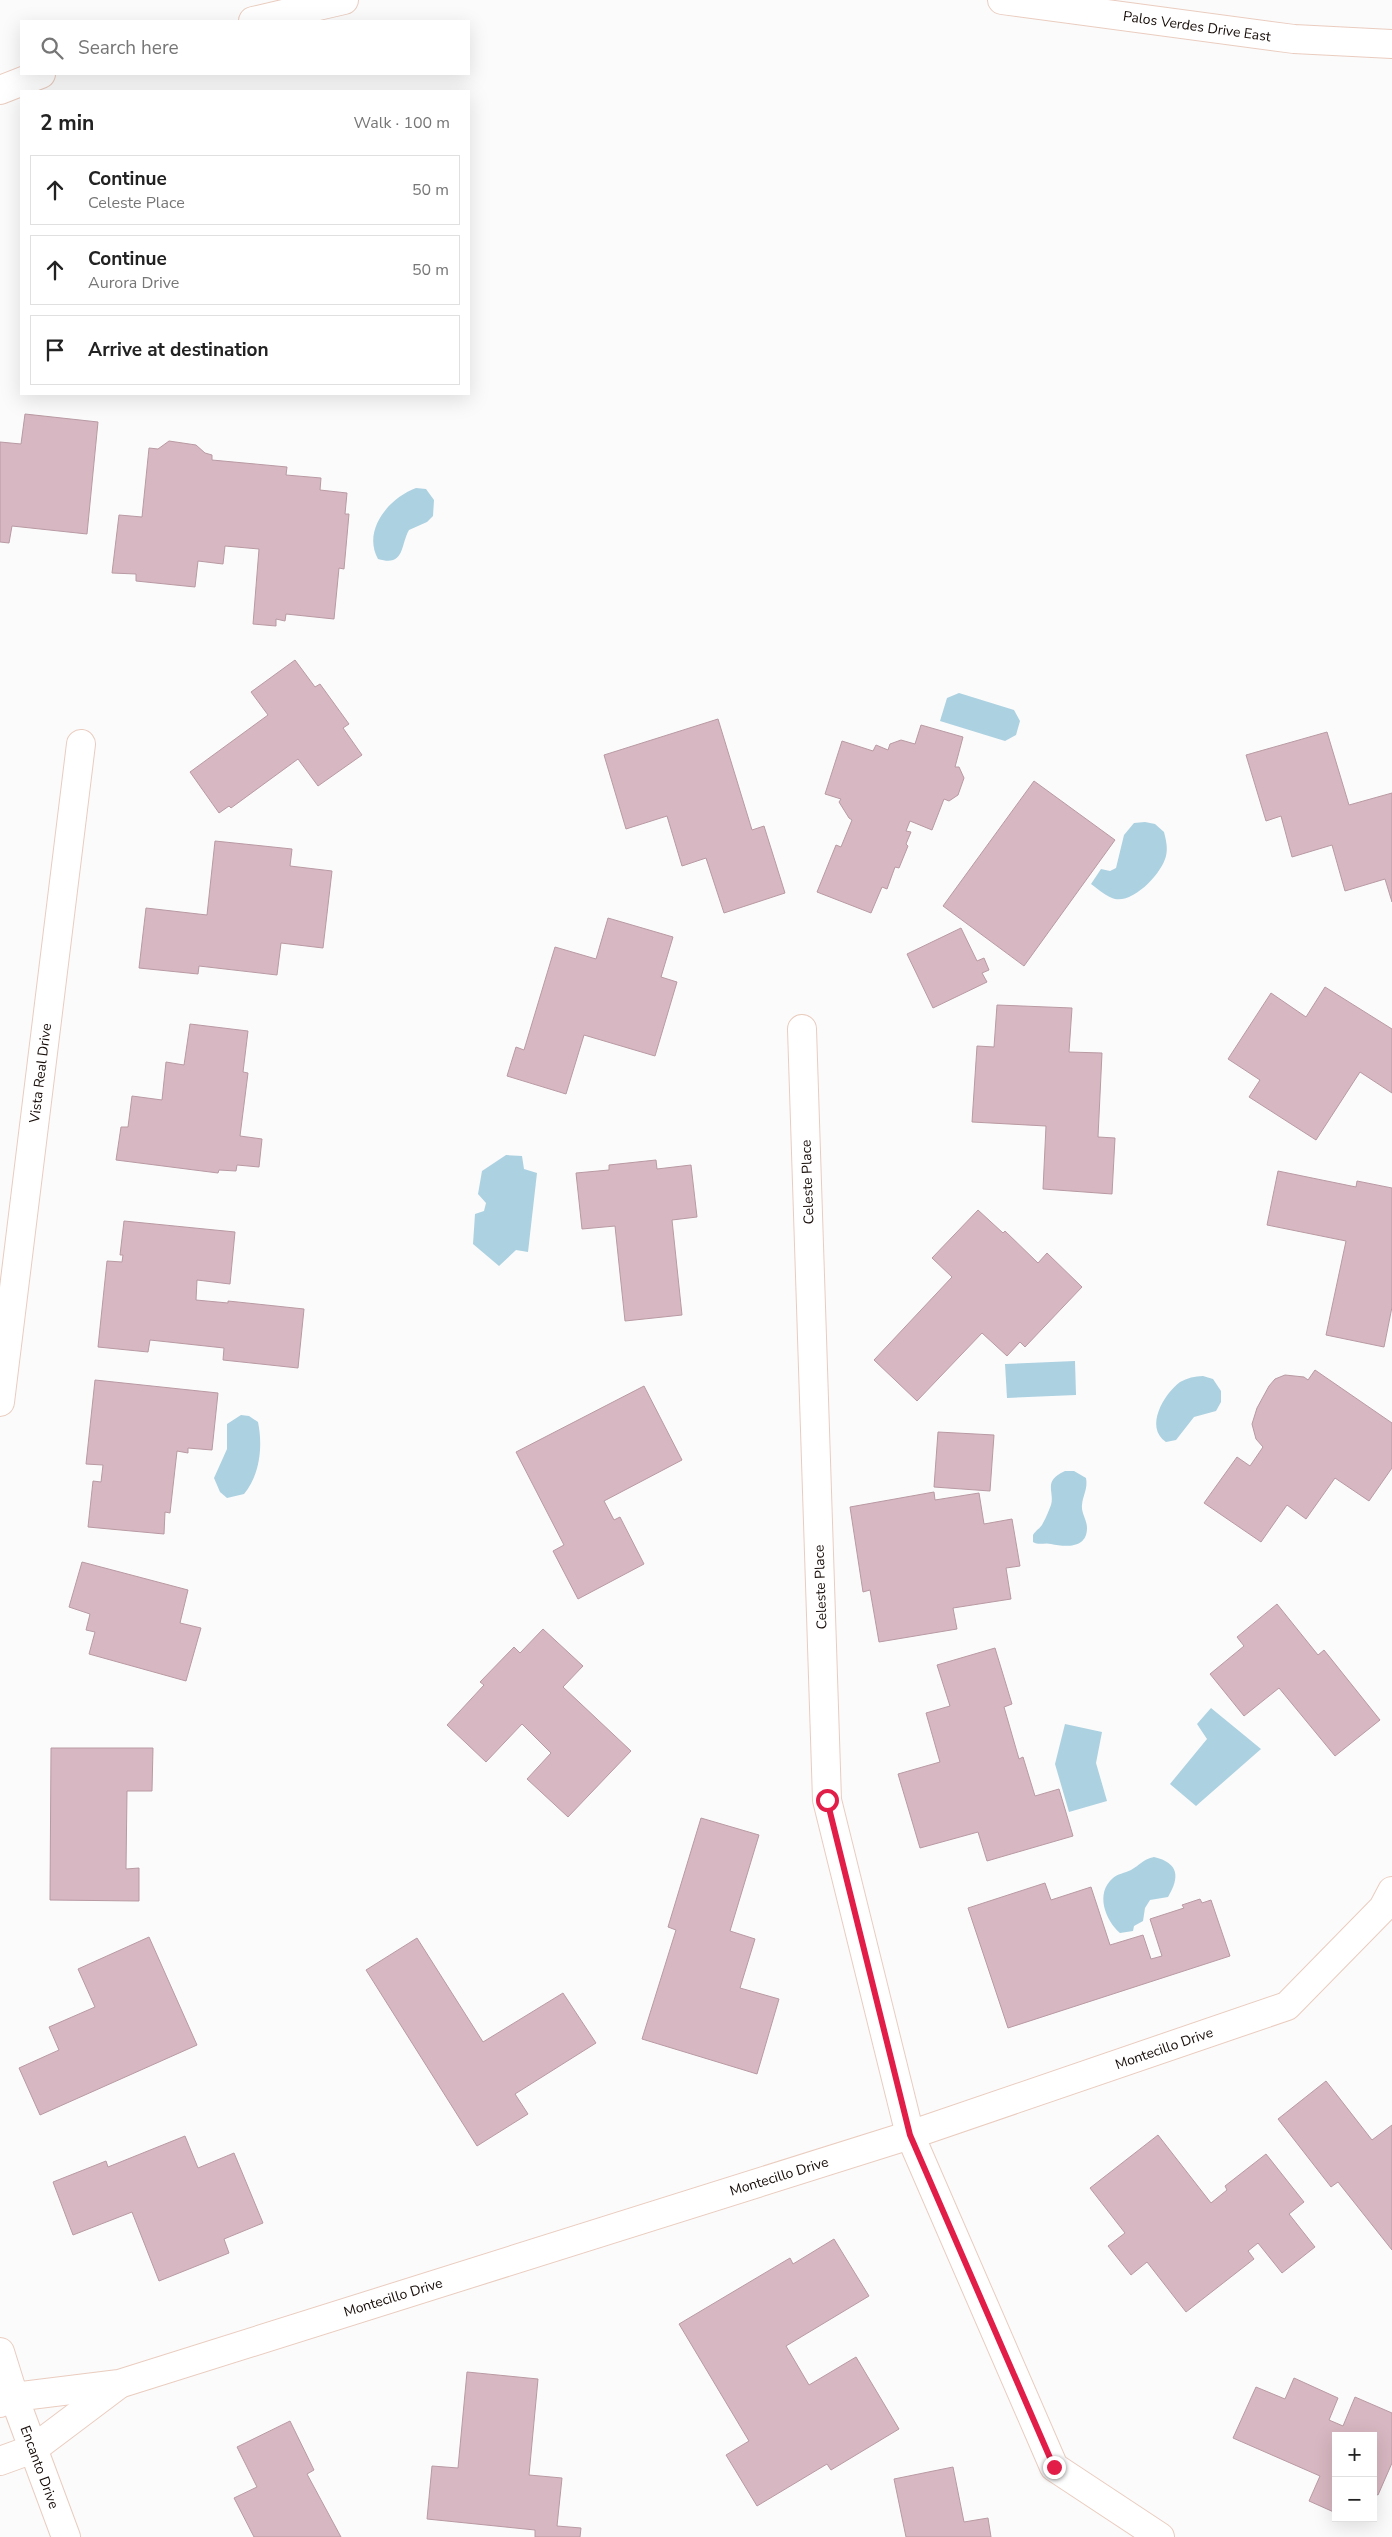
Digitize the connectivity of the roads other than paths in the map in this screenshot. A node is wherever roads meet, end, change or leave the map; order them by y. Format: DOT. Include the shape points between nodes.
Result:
graph roads {
  1 [pos="344,0"];
  2 [pos="1002,0"];
  3 [pos="257,20"];
  4 [pos="1392,44"];
  5 [pos="38,75"];
  6 [pos="0,90"];
  7 [pos="81,744"];
  8 [pos="802,1028"];
  9 [pos="0,1402"];
  10 [pos="1392,1891"];
  11 [pos="910,2135"];
  12 [pos="0,2352"];
  13 [pos="119,2384"];
  14 [pos="7,2400"];
  15 [pos="33,2449"];
  16 [pos="0,2461"];
  17 [pos="66,2537"];
  18 [pos="1160,2537"];
  1 -- 3 [label="street"];
  2 -- 4 [label="street, Palos Verdes Drive East" via="1294,39"];
  5 -- 6 [label="street"];
  7 -- 9 [label="street, Vista Real Drive"];
  8 -- 11 [label="street, Celeste Place" via="827,1800"];
  10 -- 11 [label="street, Montecillo Drive" via="1383,1908 1287,2006"];
  11 -- 13 [label="street, Montecillo Drive"];
  11 -- 18 [label="street, Celeste Place" via="1054,2467"];
  12 -- 14 [label="street"];
  13 -- 14 [label="street, Montecillo Drive"];
  13 -- 15 [label="street, Montecillo Drive"];
  14 -- 15 [label="street, Encanto Drive"];
  15 -- 16 [label="street, Montecillo Drive"];
  15 -- 17 [label="street, Encanto Drive"];
}
